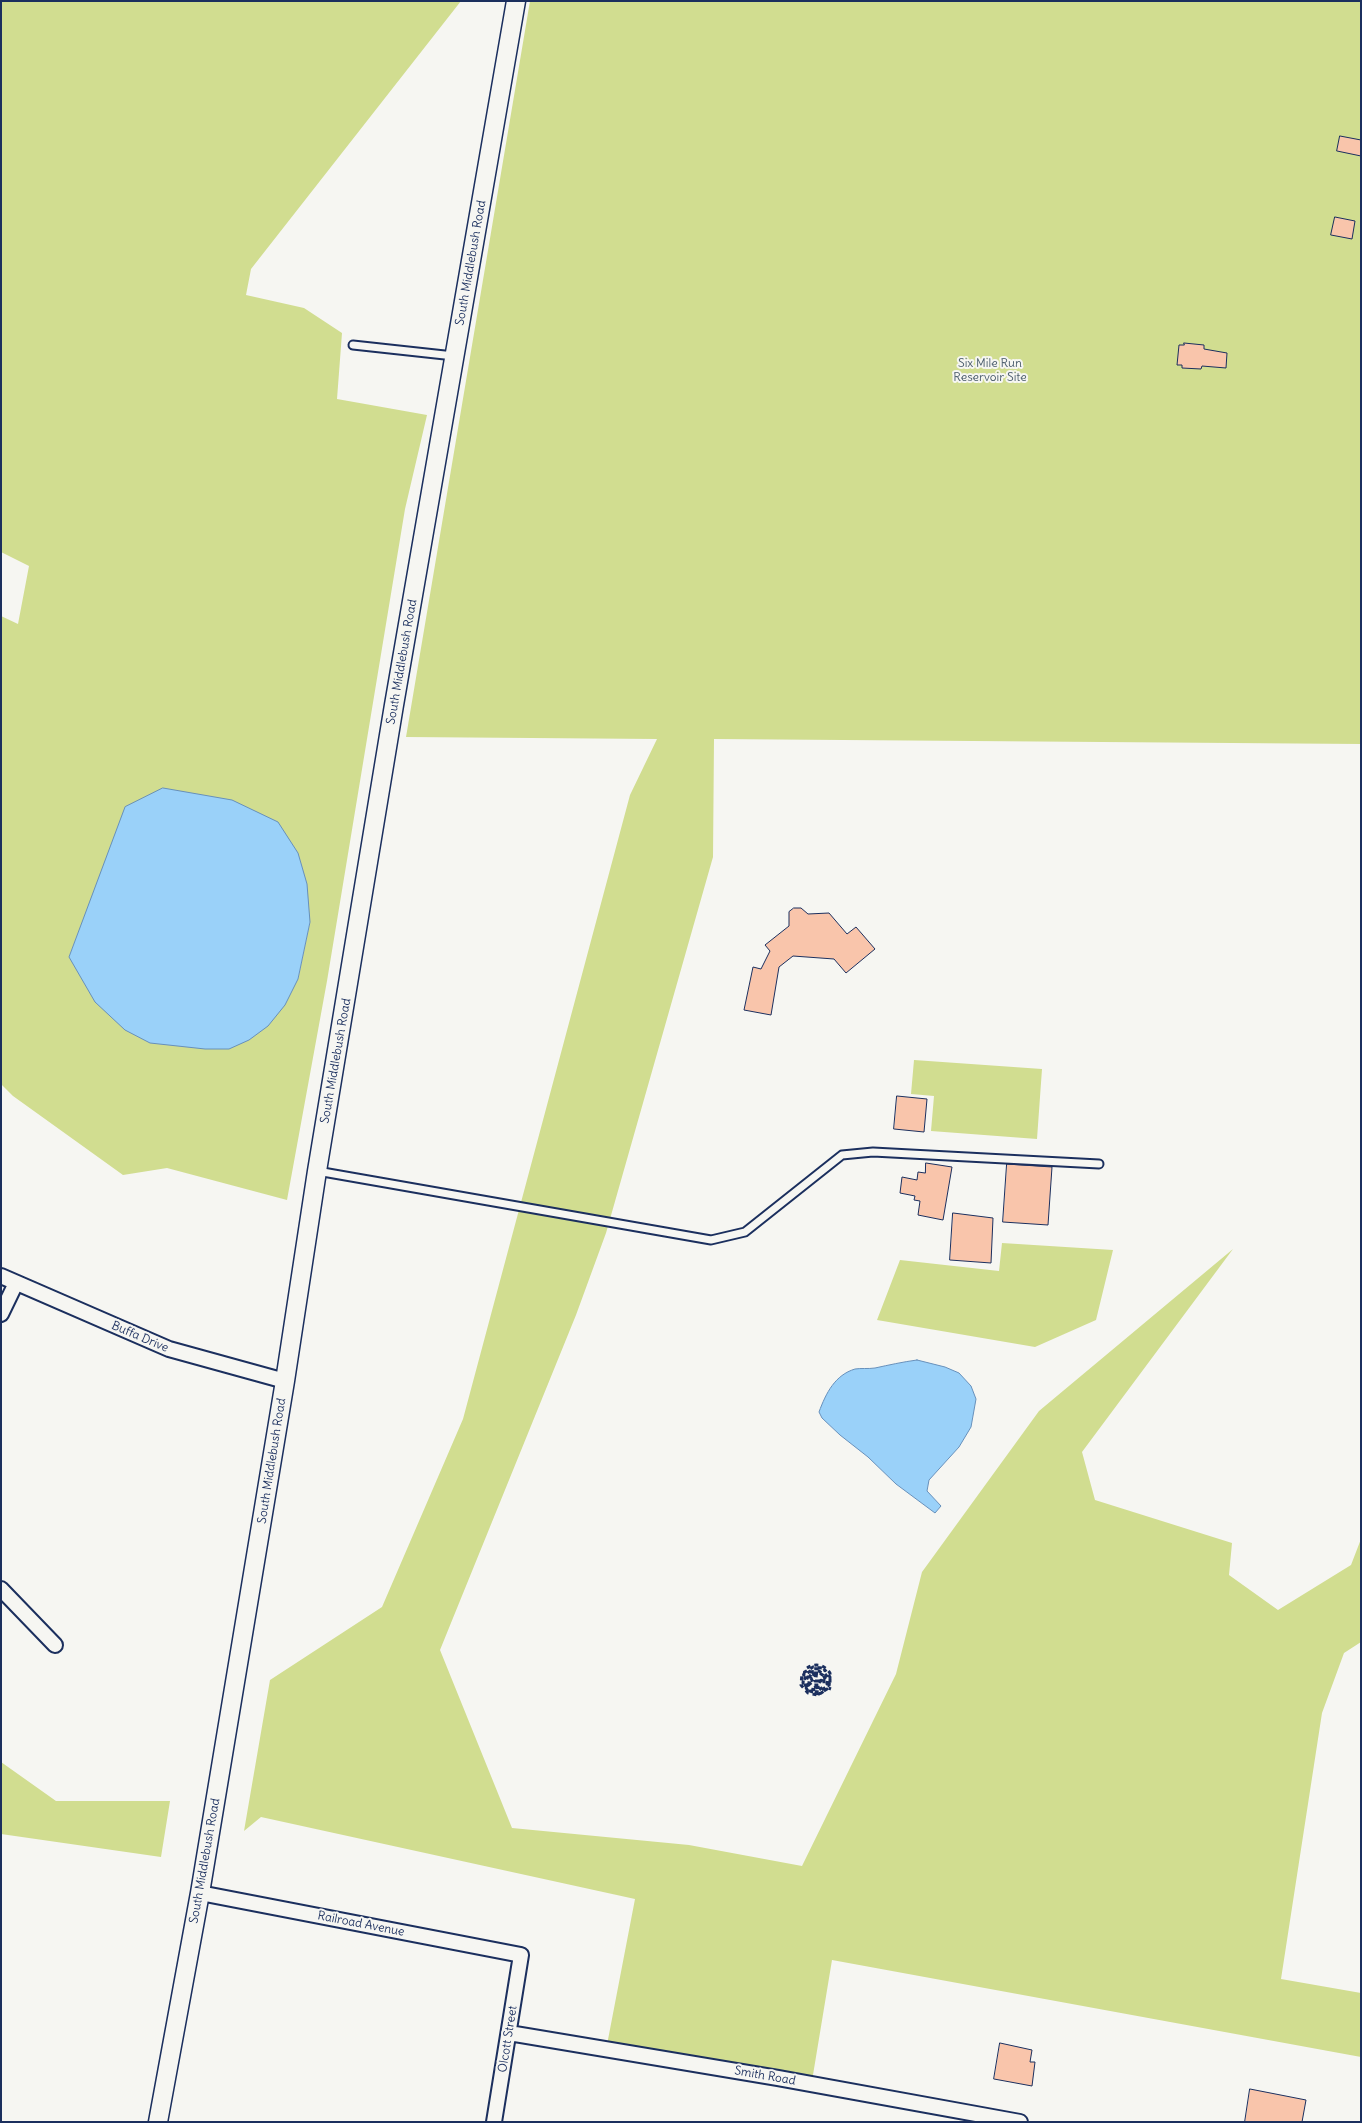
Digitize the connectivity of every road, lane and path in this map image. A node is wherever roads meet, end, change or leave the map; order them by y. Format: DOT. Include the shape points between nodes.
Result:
graph roads {
  1 [pos="516,1"];
  2 [pos="353,345"];
  3 [pos="454,356"];
  4 [pos="1099,1164"];
  5 [pos="317,1171"];
  6 [pos="1,1276"];
  7 [pos="16,1284"];
  8 [pos="1,1314"];
  9 [pos="285,1381"];
  10 [pos="1,1589"];
  11 [pos="55,1644"];
  12 [pos="818,1681"];
  13 [pos="831,1689"];
  14 [pos="200,1893"];
  15 [pos="521,1956"];
  16 [pos="508,2033"];
  17 [pos="158,2122"];
  18 [pos="494,2122"];
  19 [pos="1020,2122"];
  1 -- 3 [label="street, South Middlebush Road"];
  2 -- 3 [label="lane"];
  3 -- 5 [label="street, South Middlebush Road"];
  4 -- 5 [label="lane" via="873,1152 842,1155 745,1232 711,1240"];
  5 -- 9 [label="street, South Middlebush Road"];
  6 -- 7 [label="street, Buffa Drive"];
  7 -- 8 [label="street"];
  7 -- 9 [label="street, Buffa Drive" via="168,1349"];
  9 -- 14 [label="street, South Middlebush Road"];
  10 -- 11 [label="street"];
  12 -- 13 [label="path" via="824,1683 822,1674 822,1681 818,1676 812,1676 819,1672 809,1675 810,1686 811,1678 814,1685 820,1684 813,1688 823,1687 814,1690 807,1685 806,1680 810,1672 819,1671 823,1674 827,1684 825,1670 830,1677 828,1686 830,1686 830,1673 823,1666 813,1665 804,1670 805,1672 813,1667 822,1668 813,1668 806,1674 804,1682 808,1691 803,1683 802,1674 801,1685 808,1694 818,1696 828,1689 819,1694 810,1691 818,1692 826,1687"];
  14 -- 15 [label="street, Railroad Avenue"];
  14 -- 17 [label="street, South Middlebush Road"];
  15 -- 16 [label="street, Olcott Street"];
  16 -- 18 [label="street, Olcott Street"];
  16 -- 19 [label="street, Smith Road"];
}
